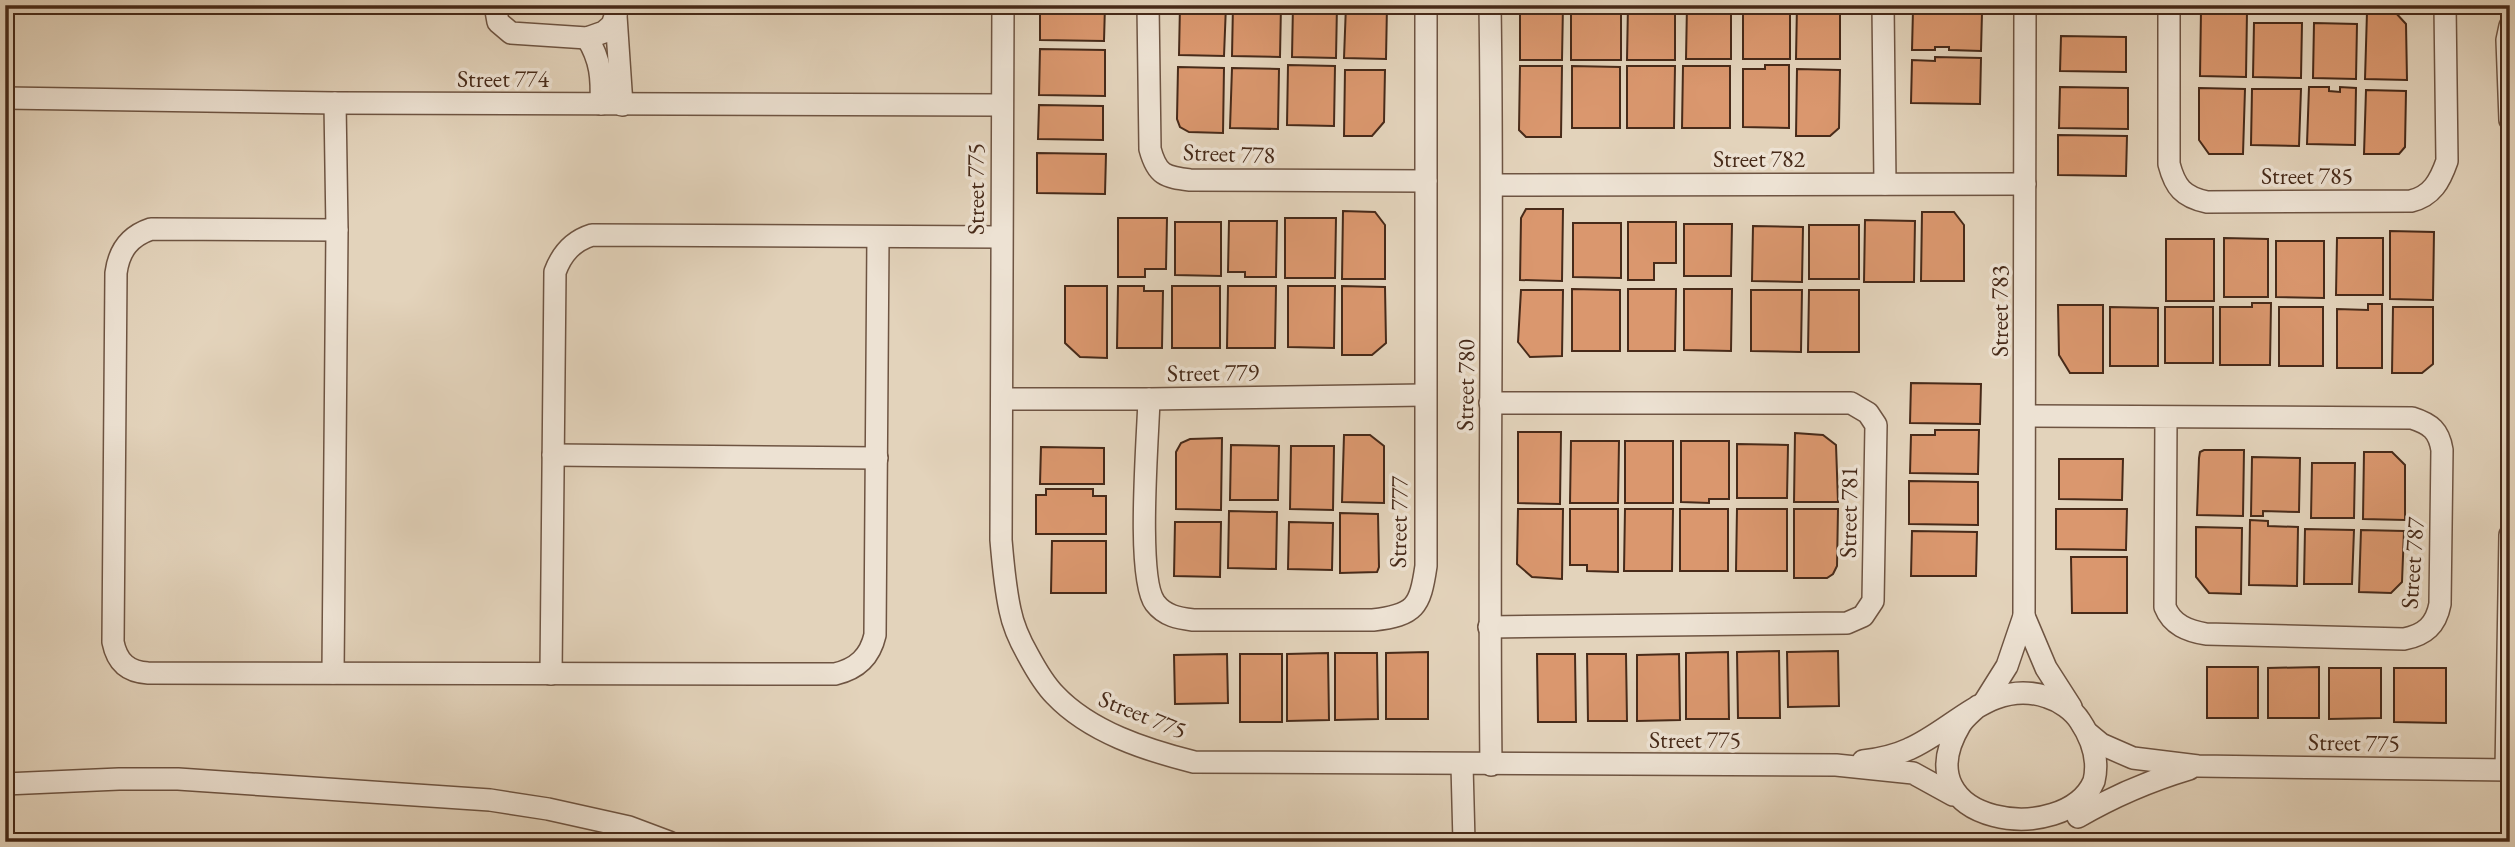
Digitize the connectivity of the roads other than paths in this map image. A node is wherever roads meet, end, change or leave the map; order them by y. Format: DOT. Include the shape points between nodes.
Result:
graph roads {
  1 [pos="495,5"];
  2 [pos="1003,5"];
  3 [pos="1148,5"];
  4 [pos="1426,5"];
  5 [pos="1490,5"];
  6 [pos="1883,5"];
  7 [pos="2025,5"];
  8 [pos="2169,5"];
  9 [pos="2445,5"];
  10 [pos="618,11"];
  11 [pos="2510,26"];
  12 [pos="587,38"];
  13 [pos="5,98"];
  14 [pos="335,103"];
  15 [pos="611,104"];
  16 [pos="1001,105"];
  17 [pos="2510,120"];
  18 [pos="1426,181"];
  19 [pos="1885,184"];
  20 [pos="2025,184"];
  21 [pos="1493,185"];
  22 [pos="337,230"];
  23 [pos="878,237"];
  24 [pos="1001,237"];
  25 [pos="1425,395"];
  26 [pos="1002,399"];
  27 [pos="1149,400"];
  28 [pos="1490,403"];
  29 [pos="2025,416"];
  30 [pos="2166,417"];
  31 [pos="553,456"];
  32 [pos="877,458"];
  33 [pos="2510,535"];
  34 [pos="2024,616"];
  35 [pos="1489,627"];
  36 [pos="2508,642"];
  37 [pos="334,673"];
  38 [pos="551,674"];
  39 [pos="1981,704"];
  40 [pos="2077,716"];
  41 [pos="2089,734"];
  42 [pos="1462,765"];
  43 [pos="1491,765"];
  44 [pos="1836,765"];
  45 [pos="2198,766"];
  46 [pos="2508,770"];
  47 [pos="5,784"];
  48 [pos="1953,795"];
  49 [pos="2073,820"];
  50 [pos="1995,835"];
  51 [pos="2042,837"];
  52 [pos="669,842"];
  53 [pos="1464,842"];
  1 -- 12 [label="street" via="498,22 511,33"];
  2 -- 16 [label="street, Street 775"];
  3 -- 18 [label="street, Street 778" via="1150,149 1158,171 1190,180"];
  4 -- 18 [label="street, Street 777"];
  5 -- 21 [label="street, Street 780"];
  6 -- 19 [label="street"];
  7 -- 20 [label="street, Street 783"];
  8 -- 9 [label="street, Street 785" via="2169,164 2173,181 2183,191 2207,202 2424,198 2442,176 2447,161"];
  10 -- 12 [label="street" via="604,32"];
  10 -- 15 [label="street"];
  11 -- 17 [label="street"];
  12 -- 15 [label="street"];
  13 -- 14 [label="street, Street 774"];
  14 -- 15 [label="street, Street 774"];
  14 -- 22 [label="street"];
  15 -- 16 [label="street, Street 774"];
  16 -- 24 [label="street, Street 775"];
  18 -- 25 [label="street, Street 777"];
  19 -- 20 [label="street, Street 782"];
  19 -- 21 [label="street, Street 782"];
  20 -- 29 [label="street, Street 783"];
  21 -- 28 [label="street, Street 780"];
  22 -- 37 [label="street"];
  22 -- 37 [label="street" via="161,228 141,232 126,245 116,273 115,650 130,670 148,673"];
  23 -- 24 [label="street"];
  23 -- 31 [label="street" via="592,235 576,243 555,272"];
  23 -- 32 [label="street"];
  24 -- 26 [label="street, Street 775"];
  25 -- 27 [label="street, Street 779"];
  25 -- 27 [label="street, Street 777" via="1426,566 1422,590 1414,607 1397,618 1373,620 1193,620 1171,617 1154,602 1144,562"];
  26 -- 27 [label="street, Street 779"];
  26 -- 42 [label="street, Street 775" via="1001,540 1010,612 1035,668 1054,695 1081,718 1154,752 1194,762"];
  28 -- 35 [label="street, Street 780"];
  28 -- 35 [label="street, Street 781" via="1851,403 1868,413 1876,425 1873,601 1863,616 1847,623"];
  29 -- 30 [label="street, Street 787"];
  29 -- 34 [label="street, Street 783"];
  30 -- 30 [label="street, Street 787" via="2165,607 2180,627 2206,634 2404,639 2429,629 2440,604 2442,450 2440,436 2426,422 2413,418"];
  31 -- 32 [label="street"];
  31 -- 38 [label="street"];
  32 -- 38 [label="street" via="875,635 869,654 855,668 835,674"];
  33 -- 36 [label="street"];
  34 -- 39 [label="street, Street 783" via="2007,666"];
  34 -- 40 [label="street, Street 783" via="2046,668"];
  35 -- 43 [label="street, Street 780"];
  36 -- 46 [label="street"];
  37 -- 38 [label="street"];
  39 -- 40 [label="street" via="2008,693 2034,692 2057,700"];
  39 -- 44 [label="street, Street 775" via="1909,749"];
  39 -- 48 [label="street, Street 783" via="1961,724 1950,746 1947,771"];
  40 -- 41 [label="street, Street 783"];
  41 -- 45 [label="street, Street 775" via="2133,758"];
  41 -- 49 [label="street" via="2095,779 2087,802"];
  42 -- 43 [label="street, Street 775"];
  42 -- 53 [label="street"];
  43 -- 44 [label="street, Street 775"];
  44 -- 48 [label="street, Street 775" via="1913,773"];
  45 -- 46 [label="street, Street 775"];
  45 -- 49 [label="street, Street 775" via="2133,788"];
  47 -- 52 [label="street" via="168,778 461,797 548,809 629,827"];
  48 -- 50 [label="street" via="1965,815"];
  49 -- 51 [label="street, Street 775"];
}
